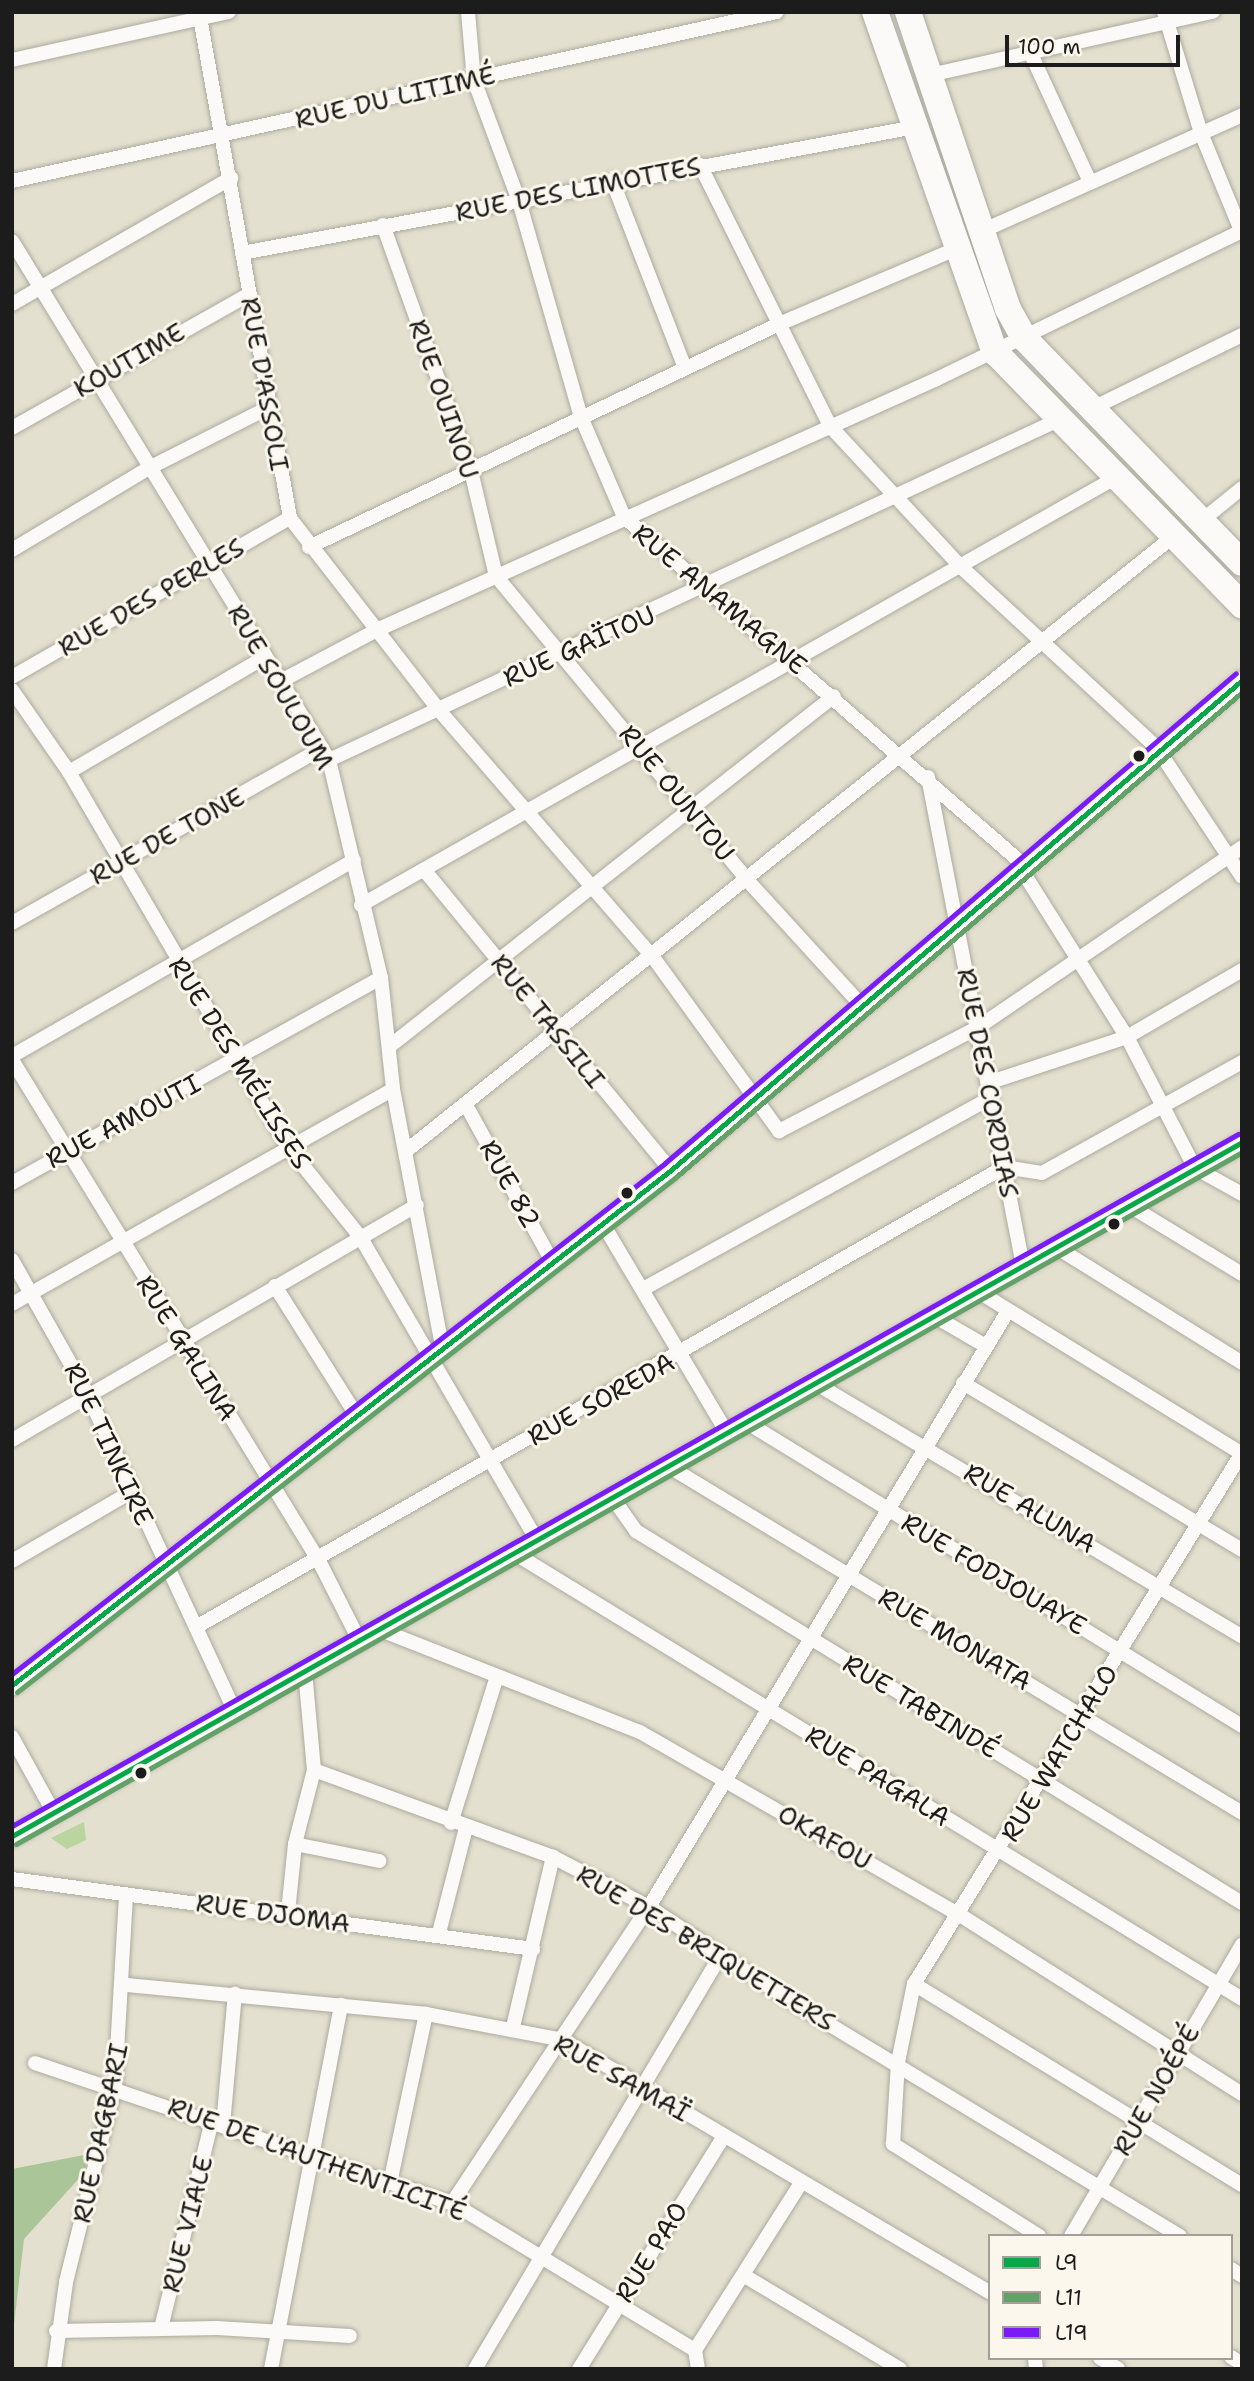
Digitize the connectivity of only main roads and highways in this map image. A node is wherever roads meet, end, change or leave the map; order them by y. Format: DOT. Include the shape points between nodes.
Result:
graph roads {
  1 [pos="875,12"];
  2 [pos="908,12"];
  3 [pos="1242,563"];
  4 [pos="1242,605"];
  1 -- 4 [label="highway" via="995,352 1056,421"];
  2 -- 3 [label="highway" via="982,232 1024,338"];
}
